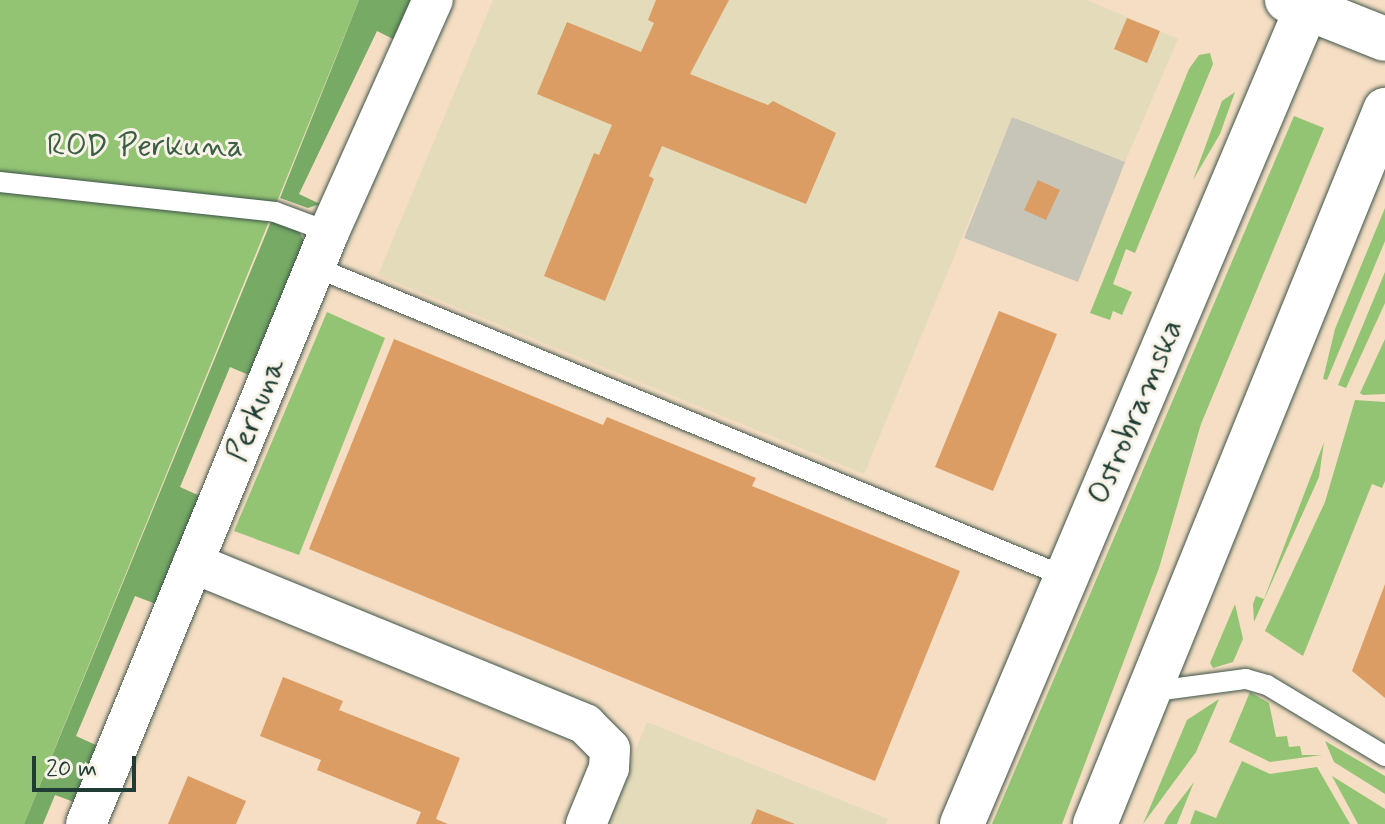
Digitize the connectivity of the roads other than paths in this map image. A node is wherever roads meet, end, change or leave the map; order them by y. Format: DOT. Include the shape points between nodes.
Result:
graph roads {
  1 [pos="433,0"];
  2 [pos="1301,3"];
  3 [pos="1385,39"];
  4 [pos="1385,110"];
  5 [pos="0,182"];
  6 [pos="322,250"];
  7 [pos="193,563"];
  8 [pos="1066,577"];
  9 [pos="1148,692"];
  10 [pos="1385,756"];
  11 [pos="86,824"];
  12 [pos="586,824"];
  13 [pos="962,824"];
  14 [pos="1095,824"];
  1 -- 6 [label="street, Perkuna"];
  2 -- 3 [label="main road"];
  2 -- 8 [label="main road, Ostrobramska"];
  4 -- 9 [label="main road"];
  5 -- 6 [label="lane" via="275,212"];
  6 -- 7 [label="street, Perkuna"];
  6 -- 8 [label="lane"];
  7 -- 11 [label="street, Perkuna"];
  7 -- 12 [label="street" via="585,724 610,749 609,768"];
  8 -- 13 [label="main road, Ostrobramska"];
  9 -- 10 [label="lane" via="1235,679 1267,685"];
  9 -- 14 [label="main road"];
}
